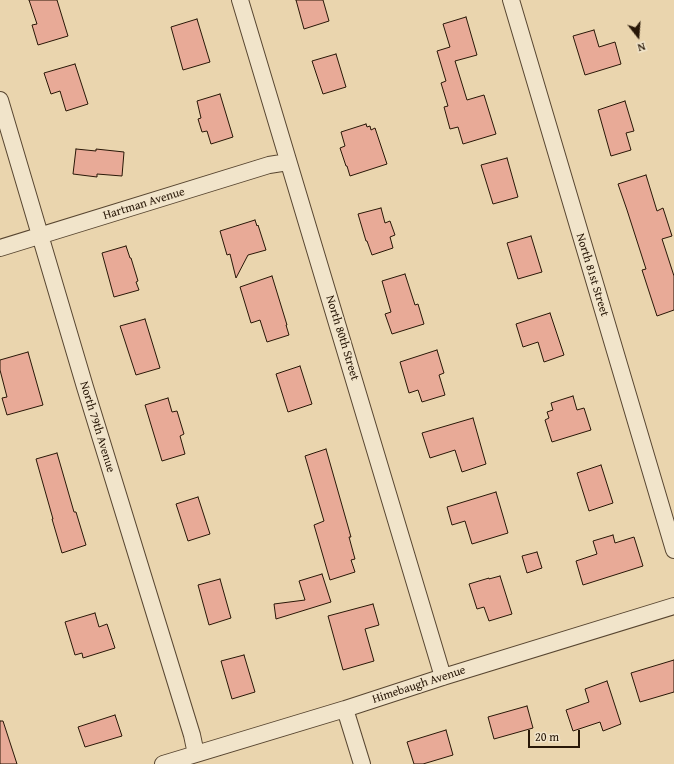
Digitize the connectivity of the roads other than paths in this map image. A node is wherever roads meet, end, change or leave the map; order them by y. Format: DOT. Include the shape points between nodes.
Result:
graph roads {
  1 [pos="240,0"];
  2 [pos="511,0"];
  3 [pos="0,100"];
  4 [pos="288,162"];
  5 [pos="41,236"];
  6 [pos="0,248"];
  7 [pos="674,550"];
  8 [pos="674,606"];
  9 [pos="443,677"];
  10 [pos="345,709"];
  11 [pos="196,754"];
  12 [pos="163,764"];
  13 [pos="362,764"];
  1 -- 4 [label="street, North 80th Street"];
  2 -- 7 [label="street, North 81st Street"];
  3 -- 5 [label="street, North 79th Avenue"];
  4 -- 5 [label="street, Hartman Avenue" via="269,165"];
  4 -- 9 [label="street, North 80th Street"];
  5 -- 6 [label="street, Hartman Avenue"];
  5 -- 11 [label="street, North 79th Avenue"];
  8 -- 9 [label="street, Himebaugh Avenue"];
  9 -- 10 [label="street, Himebaugh Avenue"];
  10 -- 11 [label="street, Himebaugh Avenue"];
  10 -- 13 [label="street"];
  11 -- 12 [label="street, Himebaugh Avenue"];
}
